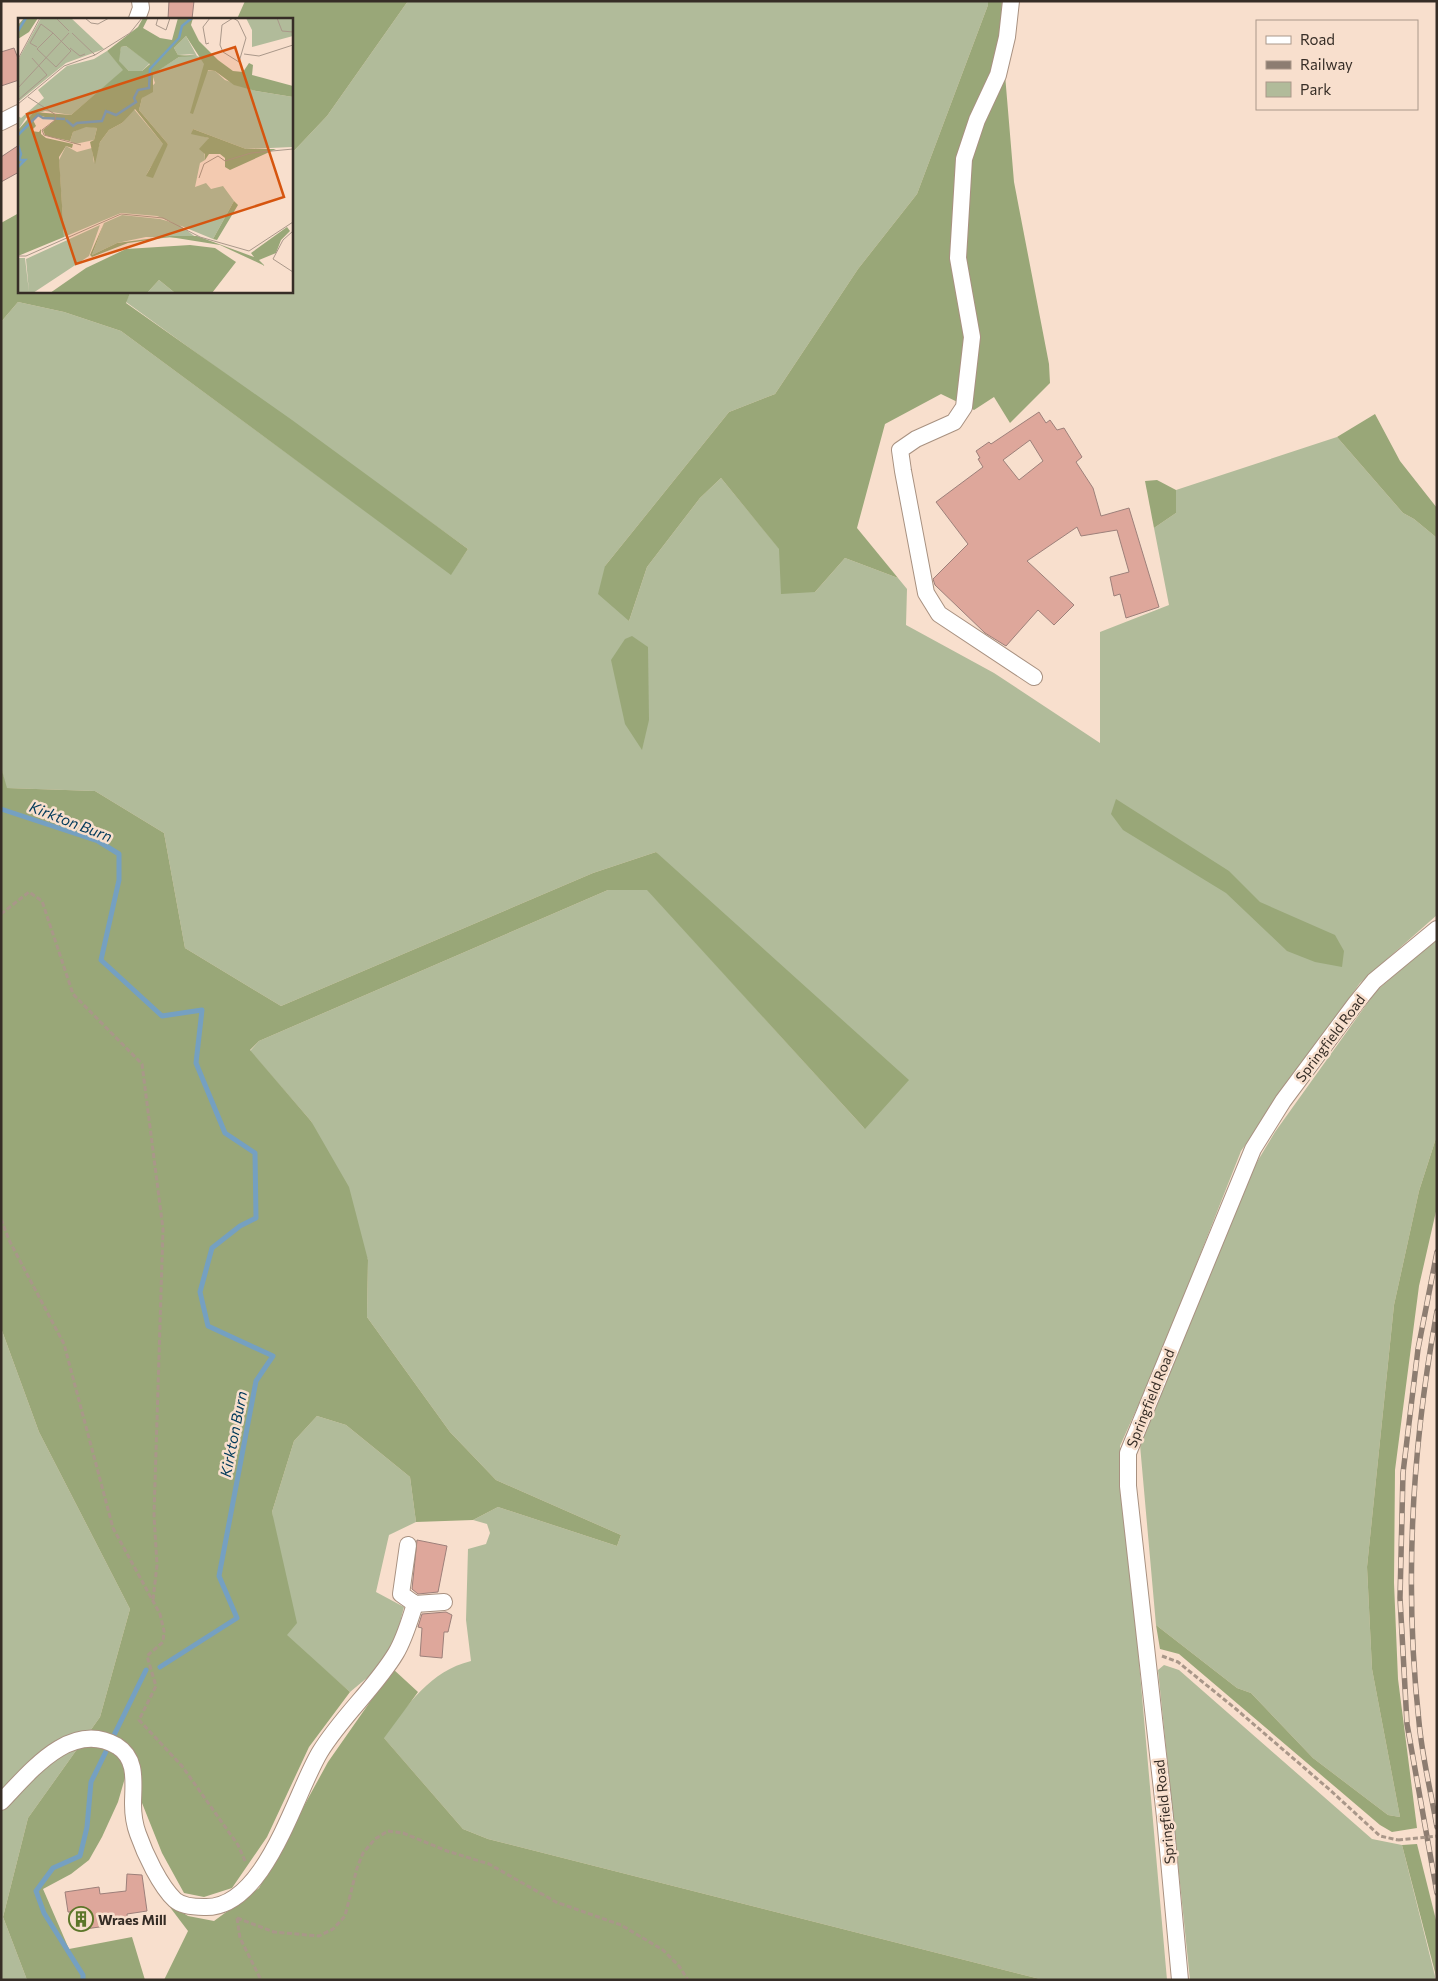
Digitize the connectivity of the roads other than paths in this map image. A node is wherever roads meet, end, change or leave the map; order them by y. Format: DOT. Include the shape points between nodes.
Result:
graph roads {
  1 [pos="140,1"];
  2 [pos="1010,1"];
  3 [pos="137,18"];
  4 [pos="18,114"];
  5 [pos="1,122"];
  6 [pos="1034,677"];
  7 [pos="1437,929"];
  8 [pos="408,1545"];
  9 [pos="444,1602"];
  10 [pos="415,1604"];
  11 [pos="1,1802"];
  12 [pos="1180,1980"];
  1 -- 3 [label="street"];
  2 -- 6 [label="street" via="1007,37 998,74 964,159 958,258 972,337 964,407 954,422 900,450 926,593 939,614"];
  4 -- 5 [label="street"];
  7 -- 12 [label="street, Springfield Road" via="1374,982 1356,1003 1283,1101 1254,1149 1128,1453 1128,1486"];
  8 -- 10 [label="street" via="401,1594"];
  9 -- 10 [label="street"];
  10 -- 11 [label="street" via="397,1652 320,1752 265,1865 249,1885 215,1908 177,1901 165,1888 138,1833 131,1760 111,1744 88,1738 76,1740 34,1768"];
}
